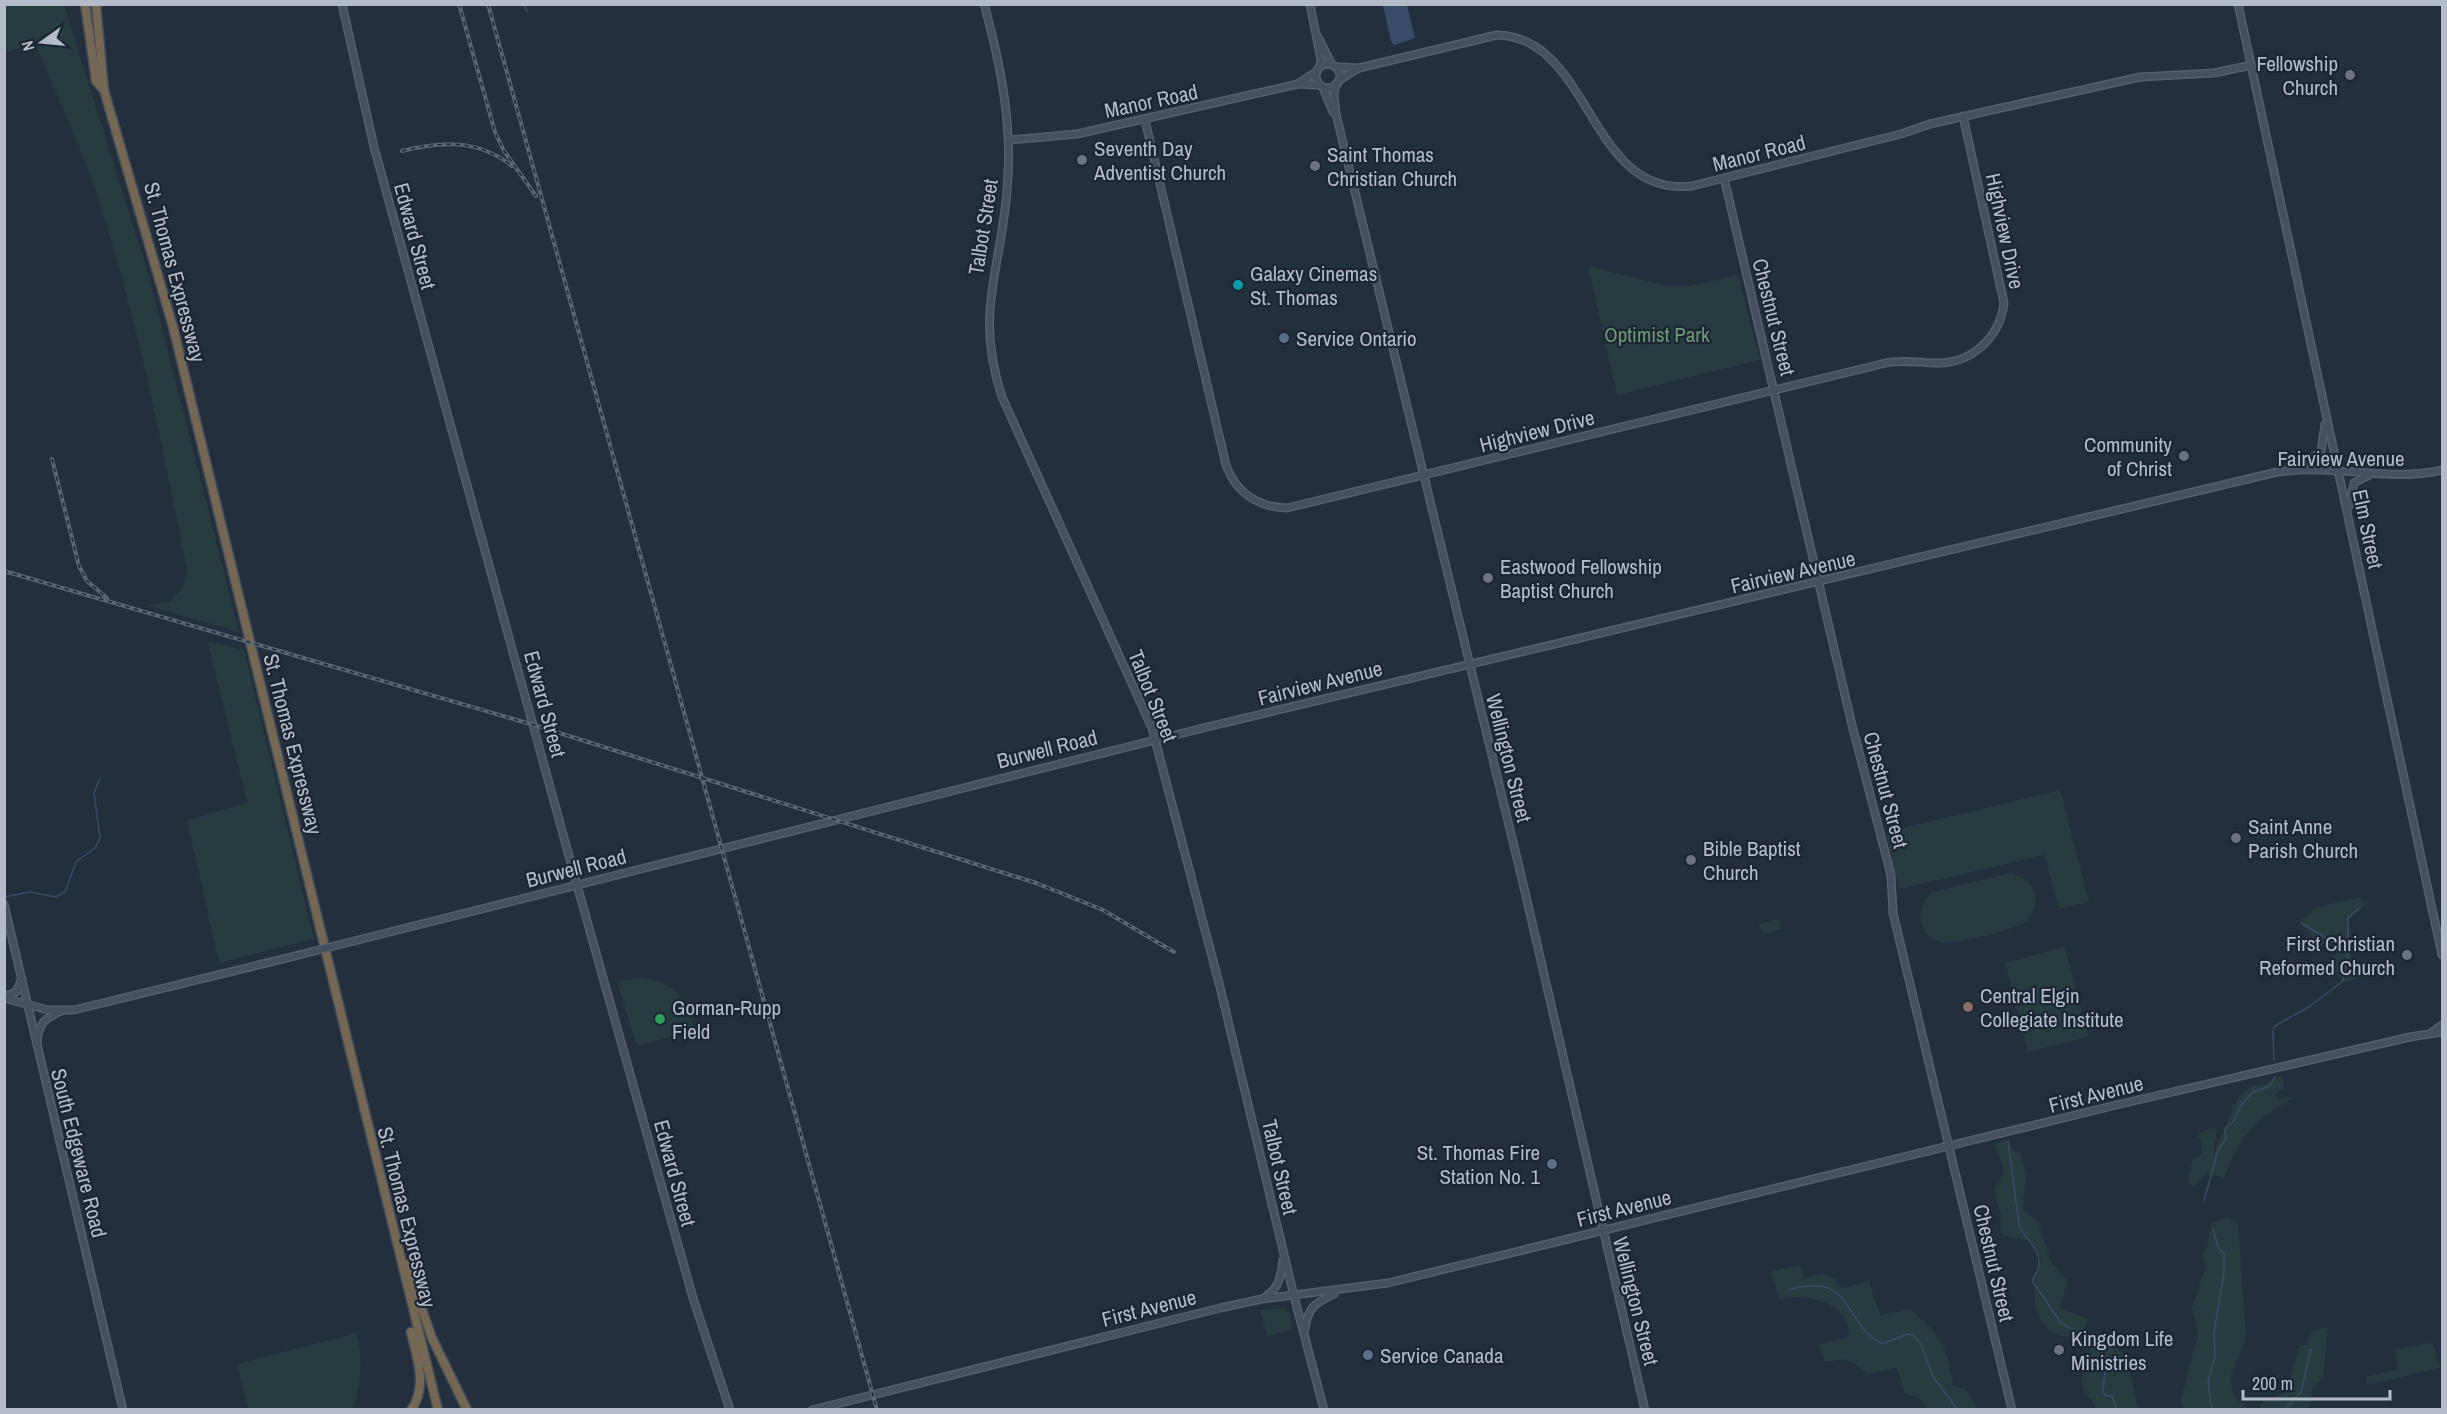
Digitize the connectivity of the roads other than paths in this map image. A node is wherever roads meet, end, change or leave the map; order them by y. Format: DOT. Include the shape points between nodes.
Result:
graph roads {
  1 [pos="85,4"];
  2 [pos="96,4"];
  3 [pos="342,4"];
  4 [pos="984,4"];
  5 [pos="1310,4"];
  6 [pos="2238,4"];
  7 [pos="1318,37"];
  8 [pos="2252,64"];
  9 [pos="1334,66"];
  10 [pos="1359,68"];
  11 [pos="1317,70"];
  12 [pos="1337,83"];
  13 [pos="1298,84"];
  14 [pos="1322,86"];
  15 [pos="104,90"];
  16 [pos="1336,114"];
  17 [pos="1963,117"];
  18 [pos="1145,120"];
  19 [pos="1010,140"];
  20 [pos="1724,178"];
  21 [pos="1775,390"];
  22 [pos="2325,411"];
  23 [pos="2442,470"];
  24 [pos="2294,471"];
  25 [pos="2338,471"];
  26 [pos="2375,473"];
  27 [pos="1423,477"];
  28 [pos="2349,521"];
  29 [pos="1820,582"];
  30 [pos="1468,664"];
  31 [pos="1155,740"];
  32 [pos="577,885"];
  33 [pos="4,904"];
  34 [pos="2442,955"];
  35 [pos="22,978"];
  36 [pos="4,997"];
  37 [pos="27,1005"];
  38 [pos="61,1011"];
  39 [pos="2442,1025"];
  40 [pos="2442,1032"];
  41 [pos="2430,1034"];
  42 [pos="2442,1037"];
  43 [pos="36,1047"];
  44 [pos="370,1141"];
  45 [pos="1949,1147"];
  46 [pos="1602,1231"];
  47 [pos="1284,1254"];
  48 [pos="403,1275"];
  49 [pos="1340,1291"];
  50 [pos="1294,1296"];
  51 [pos="1262,1299"];
  52 [pos="1304,1330"];
  53 [pos="123,1410"];
  54 [pos="411,1410"];
  55 [pos="438,1410"];
  56 [pos="467,1410"];
  57 [pos="730,1410"];
  58 [pos="812,1410"];
  59 [pos="1324,1410"];
  60 [pos="1646,1410"];
  61 [pos="2012,1410"];
  1 -- 15 [label="highway, St. Thomas Expressway" via="96,81"];
  2 -- 15 [label="highway, St. Thomas Expressway"];
  3 -- 32 [label="main road, Edward Street" via="374,147"];
  4 -- 19 [label="main road, Talbot Street" via="1002,77"];
  5 -- 7 [label="main road"];
  6 -- 8 [label="main road, Elm Street"];
  7 -- 9 [label="main road"];
  7 -- 11 [label="main road" via="1321,60"];
  8 -- 17 [label="main road, Manor Road" via="2214,72 2140,77"];
  8 -- 22 [label="main road, Elm Street"];
  9 -- 10 [label="main road, Manor Road"];
  9 -- 11 [label="main road" via="1325,65"];
  9 -- 12 [label="main road" via="1339,74"];
  10 -- 12 [label="main road"];
  10 -- 20 [label="main road, Manor Road" via="1497,36 1514,38 1550,59 1620,157 1638,175 1672,187"];
  11 -- 13 [label="main road, Manor Road"];
  11 -- 14 [label="main road" via="1316,80"];
  12 -- 14 [label="main road"];
  12 -- 16 [label="main road, Wellington Street"];
  13 -- 14 [label="main road, Manor Road"];
  13 -- 18 [label="main road, Manor Road"];
  14 -- 16 [label="main road, Wellington Street"];
  15 -- 44 [label="highway, St. Thomas Expressway" via="175,337"];
  16 -- 27 [label="main road, Wellington Street"];
  17 -- 20 [label="main road, Manor Road"];
  17 -- 21 [label="main road, Highview Drive" via="2003,293 2003,312 1994,333 1980,348 1954,361 1890,362"];
  18 -- 19 [label="main road, Manor Road" via="1077,134"];
  18 -- 27 [label="main road, Highview Drive" via="1224,460 1236,484 1260,504 1287,508"];
  19 -- 31 [label="main road, Talbot Street" via="1007,191 991,282 989,339 1002,397 1146,711"];
  20 -- 21 [label="main road, Chestnut Street"];
  21 -- 27 [label="main road, Highview Drive"];
  21 -- 29 [label="main road, Chestnut Street"];
  22 -- 24 [label="main road" via="2322,450"];
  22 -- 25 [label="main road, Elm Street"];
  23 -- 26 [label="main road, Fairview Avenue" via="2422,474"];
  24 -- 25 [label="main road, Fairview Avenue"];
  24 -- 29 [label="main road, Fairview Avenue" via="2272,473"];
  25 -- 26 [label="main road, Fairview Avenue"];
  25 -- 28 [label="main road, Elm Street"];
  26 -- 28 [label="main road" via="2354,483 2349,497"];
  27 -- 30 [label="main road, Wellington Street"];
  28 -- 34 [label="main road, Elm Street"];
  29 -- 30 [label="main road, Fairview Avenue"];
  29 -- 45 [label="main road, Chestnut Street" via="1891,875 1893,913"];
  30 -- 31 [label="main road, Fairview Avenue"];
  30 -- 46 [label="main road, Wellington Street" via="1579,1120"];
  31 -- 32 [label="main road, Burwell Road"];
  31 -- 47 [label="main road, Talbot Street"];
  32 -- 38 [label="main road, Burwell Road, bridge"];
  32 -- 57 [label="main road, Edward Street" via="693,1298"];
  33 -- 35 [label="main road, South Edgeware Road"];
  35 -- 36 [label="main road" via="16,992"];
  35 -- 37 [label="main road, South Edgeware Road"];
  36 -- 37 [label="main road, Burwell Road"];
  37 -- 38 [label="main road, Burwell Road"];
  37 -- 43 [label="main road, South Edgeware Road"];
  38 -- 43 [label="main road" via="43,1019"];
  39 -- 41 [label="main road"];
  40 -- 41 [label="main road, First Avenue"];
  41 -- 42 [label="main road"];
  41 -- 45 [label="main road, First Avenue"];
  43 -- 53 [label="main road, South Edgeware Road"];
  44 -- 48 [label="highway, St. Thomas Expressway"];
  44 -- 56 [label="highway" via="422,1314"];
  45 -- 46 [label="main road, First Avenue"];
  45 -- 61 [label="main road, Chestnut Street"];
  46 -- 49 [label="main road, First Avenue"];
  46 -- 60 [label="main road, Wellington Street"];
  47 -- 50 [label="main road, Talbot Street"];
  47 -- 51 [label="main road" via="1275,1290"];
  48 -- 54 [label="highway" via="420,1378 420,1391"];
  48 -- 55 [label="highway, St. Thomas Expressway"];
  49 -- 50 [label="main road, First Avenue"];
  49 -- 52 [label="main road" via="1313,1304"];
  50 -- 51 [label="main road, First Avenue"];
  50 -- 52 [label="main road, Talbot Street"];
  51 -- 58 [label="main road, First Avenue"];
  52 -- 59 [label="main road, Talbot Street"];
}
